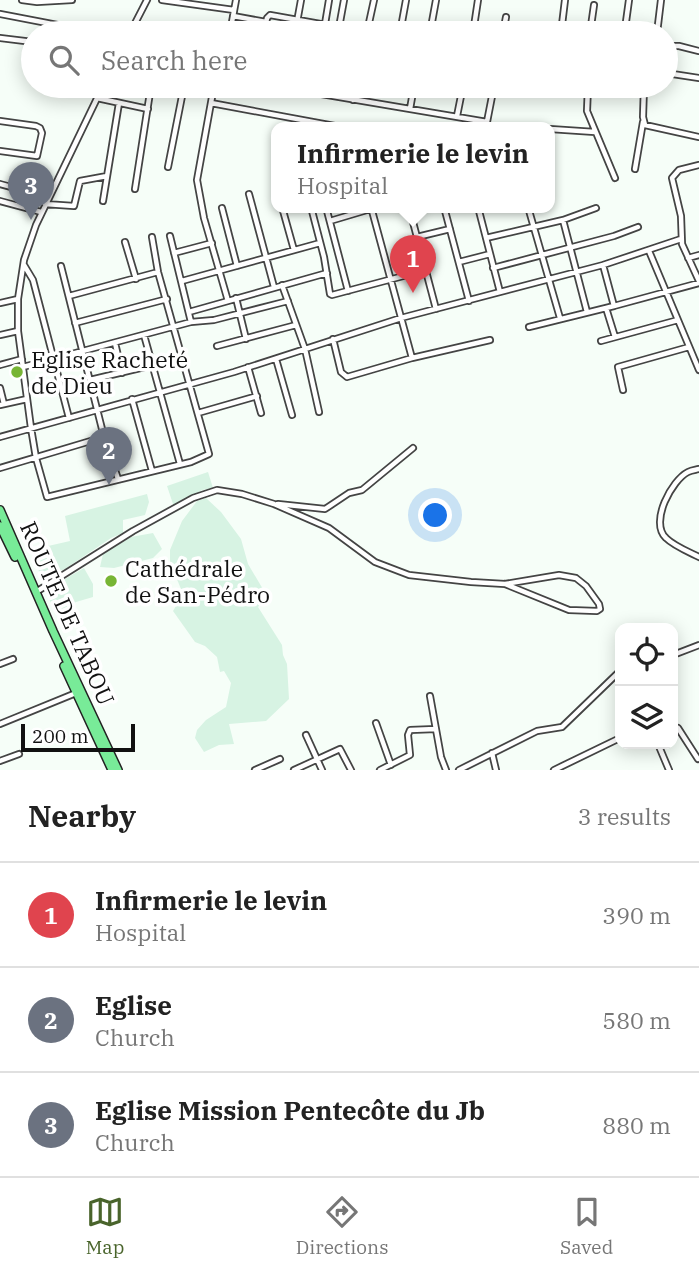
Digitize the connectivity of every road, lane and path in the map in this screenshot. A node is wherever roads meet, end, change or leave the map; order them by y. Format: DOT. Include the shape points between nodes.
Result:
graph roads {
  1 [pos="22,0"];
  2 [pos="72,0"];
  3 [pos="146,0"];
  4 [pos="162,0"];
  5 [pos="236,0"];
  6 [pos="301,0"];
  7 [pos="330,0"];
  8 [pos="344,0"];
  9 [pos="374,0"];
  10 [pos="406,0"];
  11 [pos="436,0"];
  12 [pos="478,0"];
  13 [pos="565,0"];
  14 [pos="629,0"];
  15 [pos="662,0"];
  16 [pos="48,1"];
  17 [pos="594,5"];
  18 [pos="234,13"];
  19 [pos="0,14"];
  20 [pos="506,17"];
  21 [pos="297,19"];
  22 [pos="36,21"];
  23 [pos="136,21"];
  24 [pos="232,21"];
  25 [pos="263,21"];
  26 [pos="267,21"];
  27 [pos="308,21"];
  28 [pos="326,21"];
  29 [pos="340,21"];
  30 [pos="371,21"];
  31 [pos="402,21"];
  32 [pos="432,21"];
  33 [pos="475,21"];
  34 [pos="505,21"];
  35 [pos="562,21"];
  36 [pos="592,21"];
  37 [pos="626,21"];
  38 [pos="659,21"];
  39 [pos="0,38"];
  40 [pos="21,41"];
  41 [pos="678,46"];
  42 [pos="699,51"];
  43 [pos="678,75"];
  44 [pos="699,78"];
  45 [pos="97,98"];
  46 [pos="149,98"];
  47 [pos="182,98"];
  48 [pos="212,98"];
  49 [pos="342,98"];
  50 [pos="412,98"];
  51 [pos="461,98"];
  52 [pos="492,98"];
  53 [pos="588,98"];
  54 [pos="644,98"];
  55 [pos="353,100"];
  56 [pos="119,103"];
  57 [pos="211,103"];
  58 [pos="410,108"];
  59 [pos="148,109"];
  60 [pos="457,116"];
  61 [pos="0,121"];
  62 [pos="643,121"];
  63 [pos="313,122"];
  64 [pos="480,122"];
  65 [pos="487,122"];
  66 [pos="555,130"];
  67 [pos="596,132"];
  68 [pos="699,137"];
  69 [pos="0,151"];
  70 [pos="699,165"];
  71 [pos="168,167"];
  72 [pos="635,169"];
  73 [pos="107,176"];
  74 [pos="615,178"];
  75 [pos="0,184"];
  76 [pos="135,189"];
  77 [pos="248,194"];
  78 [pos="48,197"];
  79 [pos="0,201"];
  80 [pos="103,201"];
  81 [pos="45,204"];
  82 [pos="222,208"];
  83 [pos="596,208"];
  84 [pos="41,212"];
  85 [pos="284,213"];
  86 [pos="312,213"];
  87 [pos="328,213"];
  88 [pos="355,213"];
  89 [pos="374,213"];
  90 [pos="411,213"];
  91 [pos="446,213"];
  92 [pos="480,213"];
  93 [pos="530,213"];
  94 [pos="330,220"];
  95 [pos="563,220"];
  96 [pos="533,227"];
  97 [pos="638,227"];
  98 [pos="450,229"];
  99 [pos="170,236"];
  100 [pos="152,237"];
  101 [pos="417,237"];
  102 [pos="486,239"];
  103 [pos="681,239"];
  104 [pos="125,242"];
  105 [pos="212,243"];
  106 [pos="320,243"];
  107 [pos="569,248"];
  108 [pos="295,250"];
  109 [pos="649,251"];
  110 [pos="174,253"];
  111 [pos="490,254"];
  112 [pos="699,255"];
  113 [pos="541,256"];
  114 [pos="265,258"];
  115 [pos="688,258"];
  116 [pos="459,262"];
  117 [pos="24,265"];
  118 [pos="603,265"];
  119 [pos="61,266"];
  120 [pos="237,266"];
  121 [pos="493,268"];
  122 [pos="426,271"];
  123 [pos="575,271"];
  124 [pos="158,272"];
  125 [pos="219,272"];
  126 [pos="327,273"];
  127 [pos="135,278"];
  128 [pos="547,278"];
  129 [pos="390,279"];
  130 [pos="182,281"];
  131 [pos="699,282"];
  132 [pos="282,285"];
  133 [pos="274,287"];
  134 [pos="348,291"];
  135 [pos="500,292"];
  136 [pos="666,292"];
  137 [pos="69,296"];
  138 [pos="236,298"];
  139 [pos="18,299"];
  140 [pos="167,299"];
  141 [pos="228,301"];
  142 [pos="288,301"];
  143 [pos="469,301"];
  144 [pos="0,303"];
  145 [pos="614,306"];
  146 [pos="606,307"];
  147 [pos="436,309"];
  148 [pos="189,312"];
  149 [pos="587,312"];
  150 [pos="240,313"];
  151 [pos="401,318"];
  152 [pos="560,318"];
  153 [pos="678,320"];
  154 [pos="191,322"];
  155 [pos="75,323"];
  156 [pos="296,325"];
  157 [pos="175,327"];
  158 [pos="529,327"];
  159 [pos="18,331"];
  160 [pos="0,335"];
  161 [pos="144,335"];
  162 [pos="615,337"];
  163 [pos="333,339"];
  164 [pos="246,340"];
  165 [pos="490,340"];
  166 [pos="601,341"];
  167 [pos="115,343"];
  168 [pos="217,346"];
  169 [pos="689,347"];
  170 [pos="305,349"];
  171 [pos="82,351"];
  172 [pos="412,358"];
  173 [pos="22,359"];
  174 [pos="53,359"];
  175 [pos="276,359"];
  176 [pos="0,365"];
  177 [pos="153,365"];
  178 [pos="23,367"];
  179 [pos="248,367"];
  180 [pos="699,370"];
  181 [pos="122,373"];
  182 [pos="90,380"];
  183 [pos="190,384"];
  184 [pos="0,388"];
  185 [pos="623,390"];
  186 [pos="160,391"];
  187 [pos="257,396"];
  188 [pos="27,399"];
  189 [pos="132,400"];
  190 [pos="2,405"];
  191 [pos="97,410"];
  192 [pos="319,412"];
  193 [pos="198,413"];
  194 [pos="261,413"];
  195 [pos="292,415"];
  196 [pos="69,418"];
  197 [pos="31,428"];
  198 [pos="0,437"];
  199 [pos="104,437"];
  200 [pos="413,448"];
  201 [pos="36,458"];
  202 [pos="180,464"];
  203 [pos="0,468"];
  204 [pos="699,469"];
  205 [pos="152,471"];
  206 [pos="118,479"];
  207 [pos="274,504"];
  208 [pos="0,510"];
  209 [pos="0,526"];
  210 [pos="699,557"];
  211 [pos="505,584"];
  212 [pos="36,593"];
  213 [pos="699,645"];
  214 [pos="678,653"];
  215 [pos="13,659"];
  216 [pos="0,664"];
  217 [pos="615,676"];
  218 [pos="76,693"];
  219 [pos="430,696"];
  220 [pos="376,723"];
  221 [pos="0,724"];
  222 [pos="678,728"];
  223 [pos="436,729"];
  224 [pos="306,735"];
  225 [pos="615,740"];
  226 [pos="661,749"];
  227 [pos="492,753"];
  228 [pos="19,754"];
  229 [pos="280,759"];
  230 [pos="698,759"];
  231 [pos="317,760"];
  232 [pos="0,761"];
  233 [pos="391,765"];
  234 [pos="466,768"];
  235 [pos="112,770"];
  236 [pos="118,770"];
  237 [pos="255,770"];
  238 [pos="295,770"];
  239 [pos="322,770"];
  240 [pos="351,770"];
  241 [pos="380,770"];
  242 [pos="446,770"];
  243 [pos="459,770"];
  244 [pos="496,770"];
  245 [pos="555,770"];
  246 [pos="669,770"];
  1 -- 16 [label="street"];
  2 -- 16 [label="street"];
  3 -- 23 [label="street"];
  4 -- 18 [label="street"];
  5 -- 18 [label="street"];
  6 -- 21 [label="street"];
  7 -- 28 [label="street"];
  8 -- 29 [label="street"];
  9 -- 30 [label="street"];
  10 -- 31 [label="street"];
  11 -- 32 [label="street"];
  12 -- 33 [label="street"];
  13 -- 35 [label="street"];
  14 -- 37 [label="street"];
  15 -- 38 [label="street"];
  17 -- 36 [label="street"];
  18 -- 24 [label="street"];
  18 -- 25 [label="street"];
  19 -- 22 [label="street"];
  20 -- 34 [label="street"];
  21 -- 26 [label="street" via="268,15"];
  21 -- 27 [label="street"];
  39 -- 40 [label="street"];
  41 -- 42 [label="street"];
  43 -- 44 [label="street"];
  45 -- 56 [label="street"];
  45 -- 78 [label="street"];
  46 -- 59 [label="street"];
  47 -- 71 [label="street"];
  48 -- 57 [label="street"];
  49 -- 55 [label="street"];
  50 -- 58 [label="street"];
  51 -- 60 [label="street"];
  52 -- 65 [label="street"];
  53 -- 67 [label="street" via="587,111"];
  54 -- 62 [label="street"];
  55 -- 58 [label="street"];
  56 -- 59 [label="street"];
  56 -- 73 [label="street"];
  57 -- 63 [label="street"];
  57 -- 105 [label="street" via="197,180"];
  58 -- 60 [label="street"];
  59 -- 76 [label="street"];
  60 -- 64 [label="street"];
  61 -- 69 [label="street" via="36,126 41,133 37,156"];
  62 -- 68 [label="street"];
  62 -- 72 [label="street"];
  66 -- 67 [label="street"];
  67 -- 74 [label="street"];
  70 -- 103 [label="street" via="679,170 672,178"];
  73 -- 80 [label="street"];
  73 -- 81 [label="street" via="80,181 74,206"];
  75 -- 78 [label="street"];
  77 -- 114 [label="street"];
  78 -- 81 [label="street"];
  79 -- 84 [label="street"];
  81 -- 84 [label="street"];
  82 -- 120 [label="street"];
  83 -- 95 [label="street"];
  84 -- 117 [label="street"];
  85 -- 108 [label="street"];
  86 -- 106 [label="street"];
  87 -- 94 [label="street"];
  88 -- 94 [label="street"];
  89 -- 129 [label="street"];
  90 -- 101 [label="street"];
  91 -- 98 [label="street"];
  92 -- 102 [label="street"];
  93 -- 96 [label="street"];
  94 -- 134 [label="street"];
  95 -- 96 [label="street"];
  95 -- 107 [label="street"];
  96 -- 102 [label="street"];
  96 -- 113 [label="street"];
  97 -- 107 [label="street"];
  98 -- 101 [label="street"];
  98 -- 116 [label="street"];
  99 -- 110 [label="street"];
  100 -- 124 [label="street"];
  101 -- 122 [label="street"];
  102 -- 111 [label="street"];
  103 -- 109 [label="street"];
  103 -- 115 [label="street"];
  104 -- 127 [label="street"];
  105 -- 110 [label="street"];
  105 -- 125 [label="street"];
  106 -- 108 [label="street"];
  106 -- 126 [label="street"];
  107 -- 113 [label="street"];
  107 -- 123 [label="street"];
  108 -- 114 [label="street"];
  109 -- 118 [label="street"];
  109 -- 136 [label="street"];
  110 -- 130 [label="street"];
  111 -- 116 [label="street"];
  111 -- 121 [label="street"];
  112 -- 115 [label="street"];
  113 -- 121 [label="street"];
  113 -- 128 [label="street"];
  114 -- 120 [label="street"];
  114 -- 133 [label="street"];
  115 -- 131 [label="street"];
  116 -- 143 [label="street"];
  117 -- 139 [label="street"];
  117 -- 174 [label="street" via="33,280"];
  118 -- 123 [label="street"];
  118 -- 145 [label="street"];
  119 -- 137 [label="street"];
  120 -- 125 [label="street"];
  121 -- 135 [label="street"];
  122 -- 129 [label="street"];
  122 -- 147 [label="street"];
  123 -- 128 [label="street"];
  123 -- 149 [label="street"];
  124 -- 127 [label="street"];
  124 -- 140 [label="street"];
  125 -- 130 [label="street"];
  125 -- 141 [label="street"];
  126 -- 132 [label="street"];
  126 -- 134 [label="street" via="330,294"];
  127 -- 137 [label="street"];
  128 -- 135 [label="street"];
  128 -- 152 [label="street"];
  129 -- 134 [label="street"];
  129 -- 151 [label="street"];
  130 -- 148 [label="street"];
  131 -- 136 [label="street"];
  132 -- 133 [label="street"];
  132 -- 142 [label="street"];
  133 -- 138 [label="street"];
  135 -- 143 [label="street"];
  136 -- 145 [label="street"];
  136 -- 153 [label="street"];
  137 -- 155 [label="street"];
  138 -- 141 [label="street"];
  138 -- 150 [label="street"];
  139 -- 144 [label="street"];
  139 -- 159 [label="street"];
  140 -- 155 [label="street"];
  140 -- 157 [label="street"];
  141 -- 148 [label="street"];
  142 -- 150 [label="street"];
  142 -- 156 [label="street"];
  143 -- 147 [label="street"];
  145 -- 146 [label="street"];
  146 -- 149 [label="street"];
  146 -- 162 [label="street"];
  147 -- 151 [label="street"];
  148 -- 154 [label="street"];
  149 -- 152 [label="street"];
  150 -- 154 [label="street"];
  150 -- 164 [label="street"];
  151 -- 163 [label="street"];
  151 -- 172 [label="street"];
  152 -- 158 [label="street"];
  153 -- 162 [label="street"];
  153 -- 169 [label="street"];
  154 -- 157 [label="street"];
  155 -- 171 [label="street"];
  156 -- 164 [label="street"];
  156 -- 170 [label="street"];
  157 -- 161 [label="street"];
  157 -- 183 [label="street"];
  159 -- 160 [label="street"];
  159 -- 173 [label="street"];
  161 -- 167 [label="street"];
  161 -- 177 [label="street"];
  162 -- 166 [label="street"];
  163 -- 170 [label="street"];
  163 -- 172 [label="street" via="341,372 347,376"];
  164 -- 168 [label="street"];
  165 -- 172 [label="street"];
  167 -- 171 [label="street"];
  167 -- 181 [label="street"];
  169 -- 180 [label="street"];
  169 -- 185 [label="street" via="618,367"];
  170 -- 175 [label="street"];
  170 -- 192 [label="street"];
  171 -- 174 [label="street"];
  171 -- 182 [label="street"];
  173 -- 176 [label="street"];
  173 -- 178 [label="street"];
  174 -- 178 [label="street"];
  174 -- 196 [label="street"];
  175 -- 179 [label="street"];
  175 -- 195 [label="street"];
  177 -- 181 [label="street"];
  177 -- 186 [label="street"];
  178 -- 188 [label="street"];
  179 -- 183 [label="street"];
  179 -- 187 [label="street"];
  181 -- 182 [label="street"];
  182 -- 191 [label="street"];
  183 -- 186 [label="street"];
  183 -- 193 [label="street"];
  184 -- 190 [label="street"];
  186 -- 189 [label="street"];
  186 -- 202 [label="street"];
  187 -- 193 [label="street"];
  187 -- 194 [label="street"];
  188 -- 190 [label="street"];
  188 -- 197 [label="street"];
  189 -- 191 [label="street"];
  189 -- 205 [label="street"];
  191 -- 196 [label="street"];
  191 -- 199 [label="street"];
  193 -- 202 [label="street" via="209,454"];
  196 -- 197 [label="street"];
  197 -- 198 [label="street"];
  197 -- 201 [label="street"];
  199 -- 201 [label="street"];
  199 -- 206 [label="street"];
  200 -- 207 [label="street" via="362,489 349,492 325,509"];
  201 -- 203 [label="street"];
  201 -- 206 [label="street" via="47,497"];
  202 -- 205 [label="street"];
  204 -- 210 [label="street" via="687,472 677,482 660,516 665,538"];
  205 -- 206 [label="street"];
  207 -- 211 [label="street" via="329,528 389,568 430,578"];
  207 -- 212 [label="street" via="228,491 193,498"];
  208 -- 212 [label="main road, ROUTE DE TABOU"];
  209 -- 218 [label="main road, ROUTE DE TABOU"];
  211 -- 211 [label="street" via="551,575 576,578 600,609 569,610"];
  212 -- 236 [label="main road, ROUTE DE TABOU"];
  213 -- 214 [label="street"];
  215 -- 216 [label="street"];
  217 -- 227 [label="street" via="562,727 537,731"];
  218 -- 221 [label="street"];
  218 -- 235 [label="main road, ROUTE DE TABOU"];
  219 -- 223 [label="street"];
  220 -- 233 [label="street"];
  222 -- 230 [label="street"];
  223 -- 233 [label="street" via="410,730 410,755"];
  223 -- 242 [label="street"];
  224 -- 231 [label="street"];
  225 -- 245 [label="street"];
  226 -- 246 [label="street"];
  227 -- 234 [label="street"];
  227 -- 244 [label="street"];
  228 -- 232 [label="street"];
  229 -- 237 [label="street"];
  231 -- 238 [label="street"];
  231 -- 239 [label="street"];
  231 -- 240 [label="street" via="341,749"];
  233 -- 241 [label="street"];
  234 -- 243 [label="street"];
}
